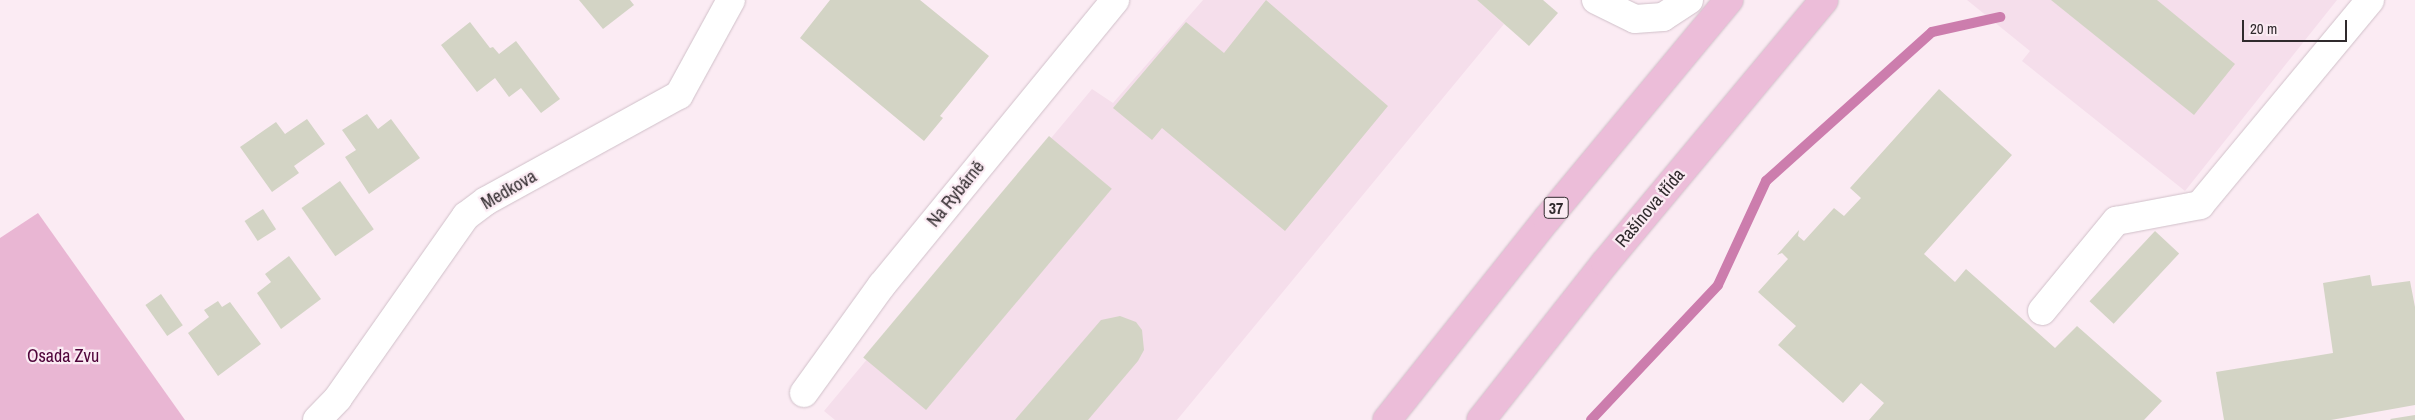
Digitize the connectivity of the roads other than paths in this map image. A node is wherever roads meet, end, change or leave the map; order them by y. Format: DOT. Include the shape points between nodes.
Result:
graph roads {
  1 [pos="731,0"];
  2 [pos="1115,0"];
  3 [pos="1596,0"];
  4 [pos="1689,0"];
  5 [pos="1729,0"];
  6 [pos="1824,0"];
  7 [pos="2370,0"];
  8 [pos="2042,311"];
  9 [pos="804,393"];
  10 [pos="317,420"];
  11 [pos="1387,420"];
  12 [pos="1481,420"];
  1 -- 10 [label="street, Medkova" via="679,95 486,201 466,216 338,398"];
  2 -- 9 [label="street, Na Rybárně" via="882,285"];
  3 -- 4 [label="street" via="1635,19 1664,17"];
  5 -- 11 [label="main road, 37" via="1547,219"];
  6 -- 12 [label="main road, Rašínova třída" via="1604,263"];
  7 -- 8 [label="street" via="2200,205 2116,221"];
}
